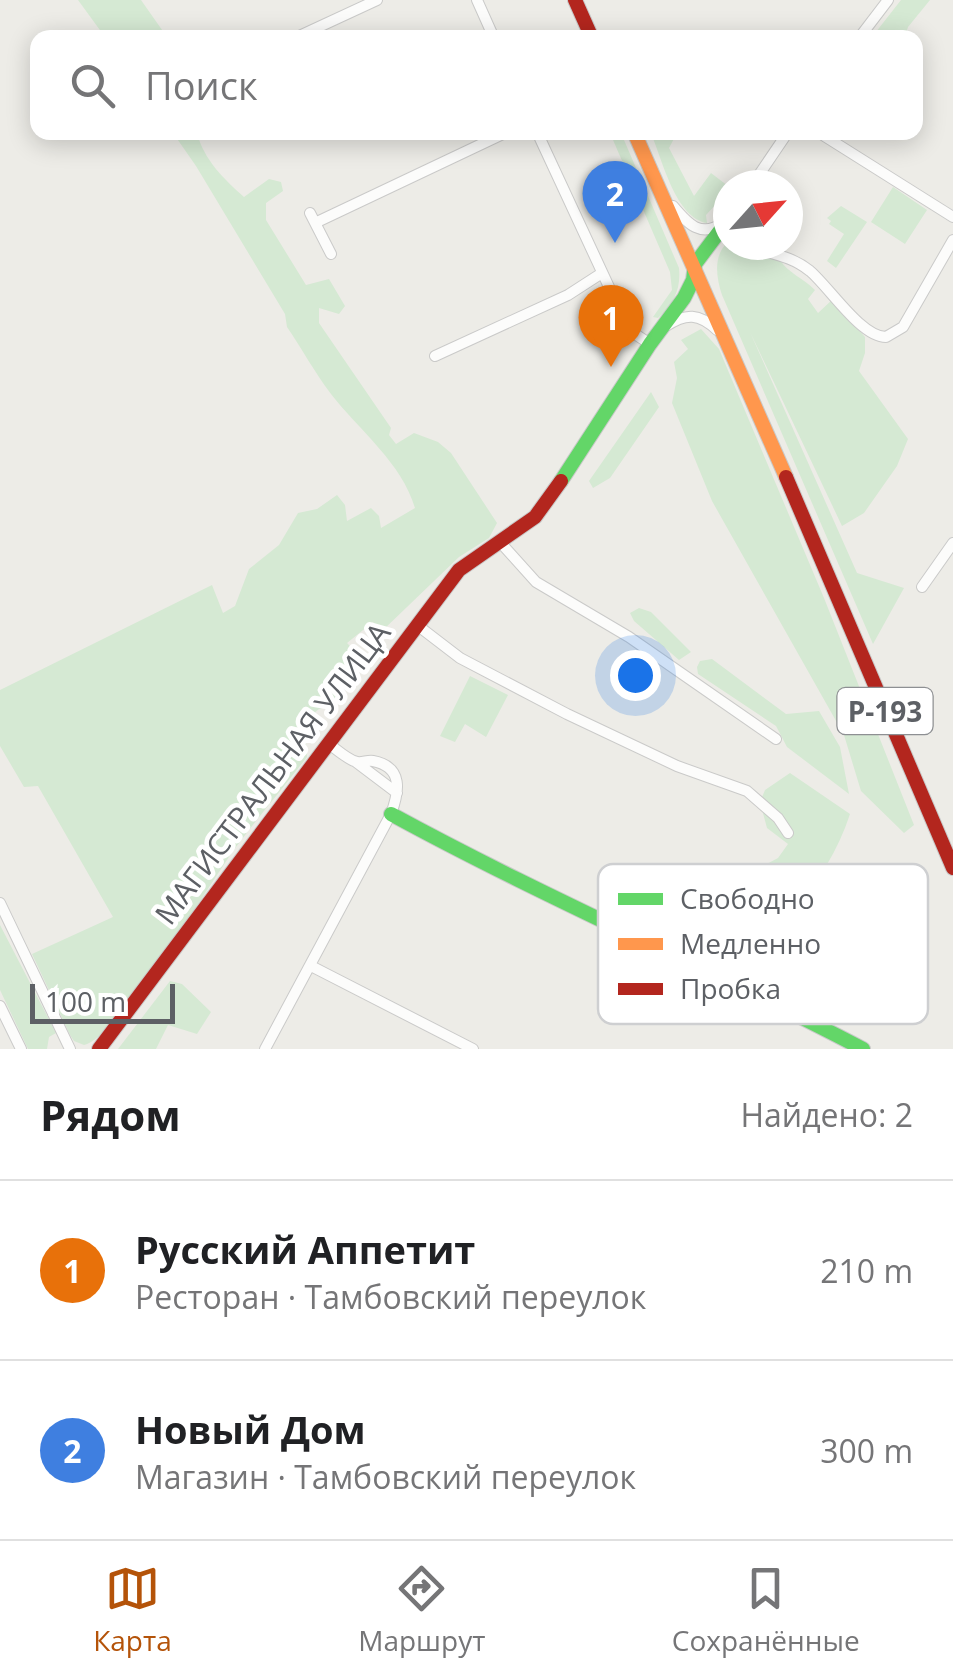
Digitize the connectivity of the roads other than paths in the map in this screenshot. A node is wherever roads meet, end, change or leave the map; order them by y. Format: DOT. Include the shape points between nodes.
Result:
graph roads {
  1 [pos="377,0"];
  2 [pos="477,0"];
  3 [pos="575,0"];
  4 [pos="888,0"];
  5 [pos="311,30"];
  6 [pos="490,30"];
  7 [pos="588,30"];
  8 [pos="866,30"];
  9 [pos="488,140"];
  10 [pos="541,140"];
  11 [pos="638,140"];
  12 [pos="783,140"];
  13 [pos="831,140"];
  14 [pos="762,170"];
  15 [pos="662,191"];
  16 [pos="953,217"];
  17 [pos="713,228"];
  18 [pos="953,240"];
  19 [pos="713,246"];
  20 [pos="331,254"];
  21 [pos="793,260"];
  22 [pos="694,264"];
  23 [pos="602,273"];
  24 [pos="661,329"];
  25 [pos="650,344"];
  26 [pos="732,351"];
  27 [pos="434,356"];
  28 [pos="500,542"];
  29 [pos="953,542"];
  30 [pos="922,587"];
  31 [pos="417,625"];
  32 [pos="776,739"];
  33 [pos="328,744"];
  34 [pos="356,762"];
  35 [pos="397,793"];
  36 [pos="391,814"];
  37 [pos="788,833"];
  38 [pos="953,868"];
  39 [pos="0,903"];
  40 [pos="598,918"];
  41 [pos="311,966"];
  42 [pos="0,1006"];
  43 [pos="816,1024"];
  44 [pos="21,1049"];
  45 [pos="70,1049"];
  46 [pos="99,1049"];
  47 [pos="265,1049"];
  48 [pos="472,1049"];
  49 [pos="864,1049"];
  1 -- 5 [label="street"];
  2 -- 6 [label="street"];
  3 -- 7 [label="main road"];
  4 -- 8 [label="street"];
  9 -- 20 [label="street" via="314,218"];
  10 -- 23 [label="street"];
  11 -- 15 [label="main road, Р-193"];
  12 -- 14 [label="street"];
  13 -- 16 [label="street"];
  15 -- 17 [label="street" via="684,220 700,230"];
  15 -- 22 [label="main road, Р-193"];
  18 -- 21 [label="street" via="903,327 886,337 869,333"];
  19 -- 22 [label="main road, МАГИСТРАЛЬНАЯ УЛИЦА"];
  22 -- 24 [label="main road, МАГИСТРАЛЬНАЯ УЛИЦА" via="691,285"];
  22 -- 26 [label="main road, Р-193"];
  23 -- 25 [label="street" via="629,330"];
  23 -- 27 [label="street"];
  24 -- 25 [label="main road, МАГИСТРАЛЬНАЯ УЛИЦА"];
  24 -- 26 [label="street" via="696,316 714,326"];
  25 -- 28 [label="main road, МАГИСТРАЛЬНАЯ УЛИЦА" via="544,507"];
  26 -- 38 [label="main road, Р-193"];
  28 -- 31 [label="main road, МАГИСТРАЛЬНАЯ УЛИЦА" via="459,570"];
  28 -- 32 [label="street" via="536,582"];
  29 -- 30 [label="street"];
  31 -- 33 [label="main road, МАГИСТРАЛЬНАЯ УЛИЦА"];
  31 -- 37 [label="street" via="460,658 567,714 746,791"];
  33 -- 34 [label="street"];
  33 -- 46 [label="main road, МАГИСТРАЛЬНАЯ УЛИЦА"];
  34 -- 35 [label="street"];
  34 -- 35 [label="street" via="392,770"];
  35 -- 36 [label="street"];
  36 -- 40 [label="main road"];
  36 -- 41 [label="street"];
  39 -- 45 [label="street"];
  41 -- 47 [label="street"];
  41 -- 48 [label="street"];
  42 -- 44 [label="street"];
  43 -- 49 [label="main road"];
}
